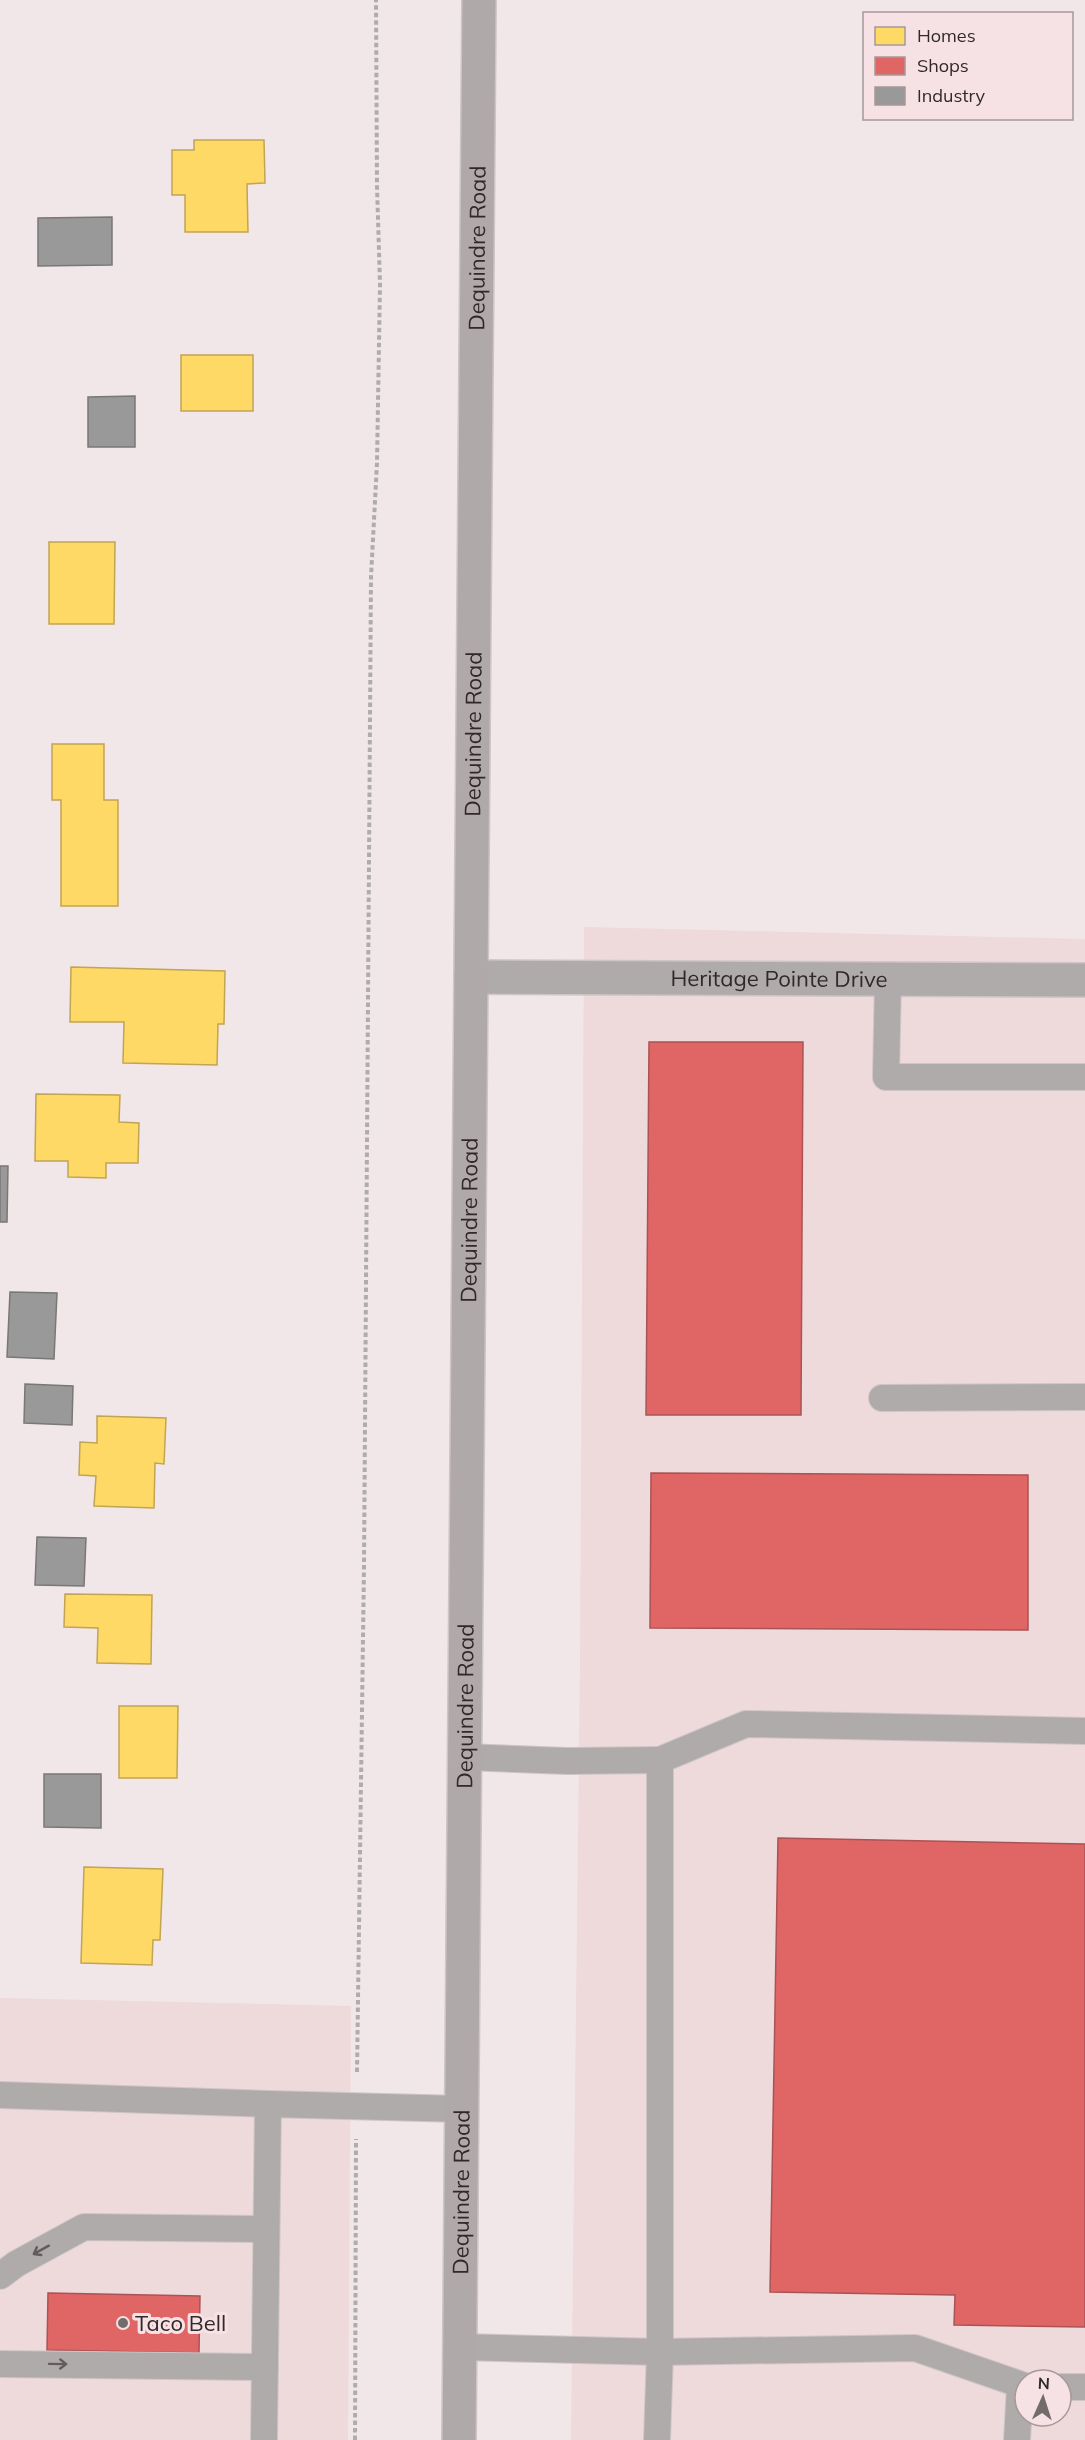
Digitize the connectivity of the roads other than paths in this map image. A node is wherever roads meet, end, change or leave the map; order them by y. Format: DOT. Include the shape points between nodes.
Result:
graph roads {
  1 [pos="479,0"];
  2 [pos="471,977"];
  3 [pos="888,979"];
  4 [pos="1085,980"];
  5 [pos="1085,1077"];
  6 [pos="882,1398"];
  7 [pos="1085,1398"];
  8 [pos="1085,1731"];
  9 [pos="465,1757"];
  10 [pos="660,1760"];
  11 [pos="0,2095"];
  12 [pos="268,2104"];
  13 [pos="462,2109"];
  14 [pos="266,2229"];
  15 [pos="0,2276"];
  16 [pos="460,2347"];
  17 [pos="660,2352"];
  18 [pos="0,2364"];
  19 [pos="265,2367"];
  20 [pos="1013,2382"];
  21 [pos="264,2440"];
  22 [pos="459,2440"];
  23 [pos="657,2440"];
  1 -- 2 [label="main road, Dequindre Road"];
  2 -- 3 [label="street, Heritage Pointe Drive"];
  2 -- 9 [label="main road, Dequindre Road"];
  3 -- 4 [label="street, Heritage Pointe Drive"];
  3 -- 5 [label="lane" via="886,1077"];
  6 -- 7 [label="lane"];
  8 -- 10 [label="lane" via="746,1724"];
  9 -- 10 [label="lane"];
  9 -- 13 [label="main road, Dequindre Road"];
  10 -- 17 [label="lane"];
  11 -- 12 [label="lane"];
  12 -- 13 [label="lane"];
  12 -- 14 [label="lane"];
  13 -- 16 [label="main road, Dequindre Road"];
  14 -- 15 [label="lane, one-way" via="84,2227"];
  14 -- 19 [label="lane"];
  16 -- 17 [label="lane"];
  16 -- 22 [label="main road, Dequindre Road"];
  17 -- 20 [label="lane" via="915,2348"];
  17 -- 23 [label="lane"];
  18 -- 19 [label="lane, one-way"];
  19 -- 21 [label="lane"];
}
